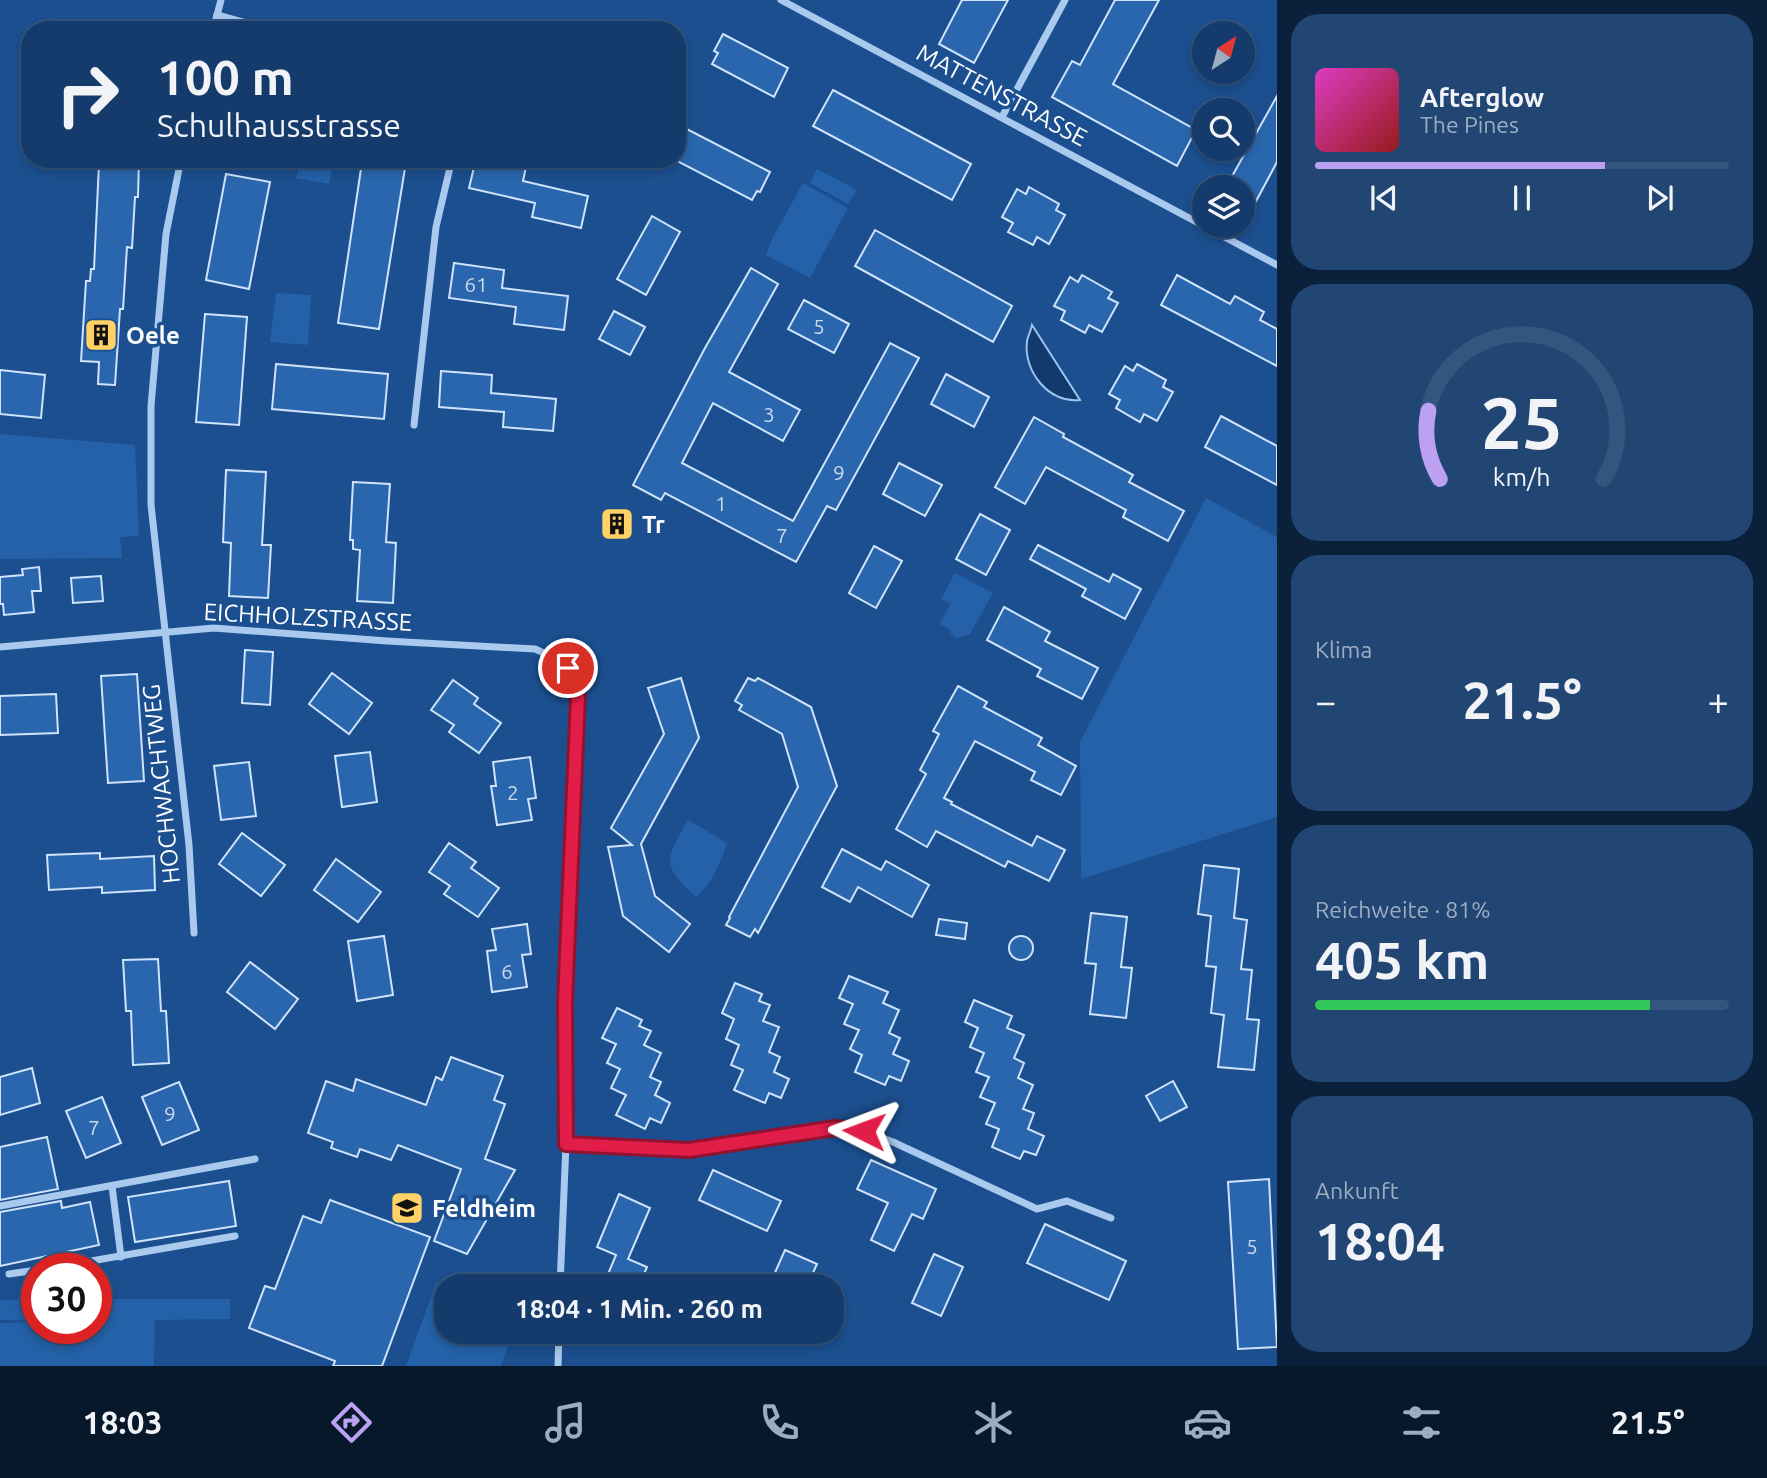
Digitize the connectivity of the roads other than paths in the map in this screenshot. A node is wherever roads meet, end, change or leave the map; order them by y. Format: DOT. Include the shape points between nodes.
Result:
graph roads {
  1 [pos="220,0"];
  2 [pos="781,0"];
  3 [pos="1065,0"];
  4 [pos="217,15"];
  5 [pos="215,21"];
  6 [pos="239,21"];
  7 [pos="1002,117"];
  8 [pos="179,168"];
  9 [pos="450,168"];
  10 [pos="1277,265"];
  11 [pos="414,425"];
  12 [pos="165,632"];
  13 [pos="0,647"];
  14 [pos="194,933"];
  15 [pos="566,1144"];
  16 [pos="256,1159"];
  17 [pos="112,1186"];
  18 [pos="0,1206"];
  19 [pos="1111,1219"];
  20 [pos="235,1236"];
  21 [pos="121,1257"];
  22 [pos="112,1258"];
  23 [pos="21,1273"];
  24 [pos="560,1274"];
  25 [pos="9,1275"];
  26 [pos="559,1344"];
  27 [pos="558,1366"];
  1 -- 4 [label="street"];
  2 -- 7 [label="street, MATTENSTRASSE"];
  3 -- 7 [label="street"];
  4 -- 5 [label="street"];
  4 -- 6 [label="street"];
  7 -- 10 [label="street, MATTENSTRASSE"];
  8 -- 12 [label="street, HOCHWACHTWEG" via="166,234 151,407 151,505"];
  9 -- 11 [label="street" via="436,227"];
  12 -- 13 [label="street, EICHHOLZSTRASSE"];
  12 -- 14 [label="street, HOCHWACHTWEG"];
  12 -- 15 [label="street, EICHHOLZSTRASSE" via="214,628 535,649 568,668 578,696 565,1002"];
  15 -- 19 [label="street" via="689,1150 835,1128 864,1131 1037,1209 1067,1201"];
  15 -- 24 [label="street"];
  16 -- 17 [label="street"];
  17 -- 18 [label="street"];
  17 -- 21 [label="street"];
  20 -- 21 [label="street"];
  21 -- 22 [label="street"];
  23 -- 25 [label="street"];
  26 -- 27 [label="street"];
}
